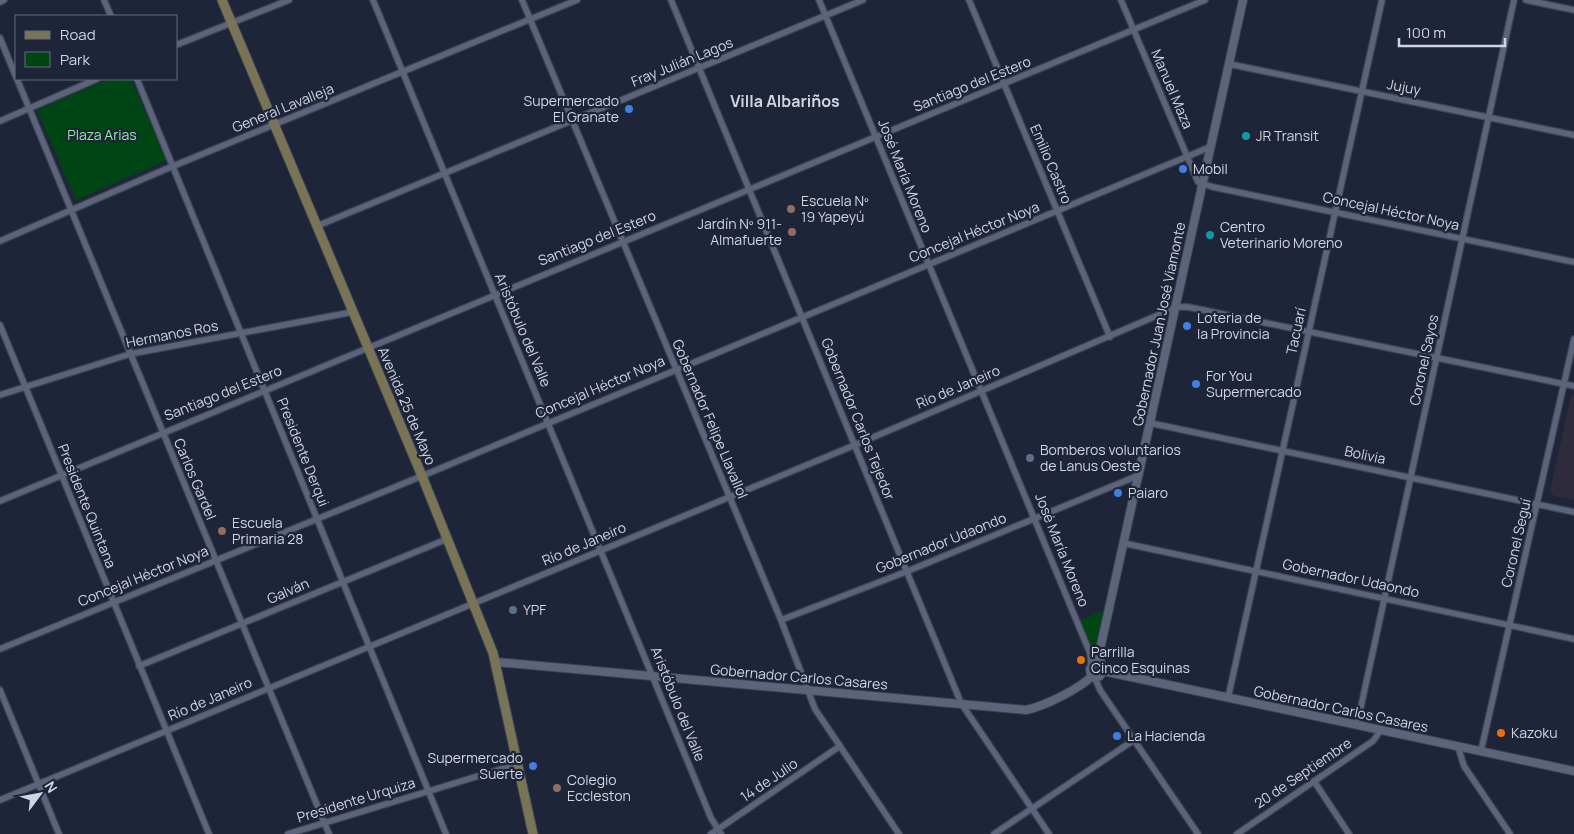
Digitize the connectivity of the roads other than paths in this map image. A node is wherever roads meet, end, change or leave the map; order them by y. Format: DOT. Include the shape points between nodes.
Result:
graph roads {
  1 [pos="4,0"];
  2 [pos="104,0"];
  3 [pos="222,0"];
  4 [pos="288,0"];
  5 [pos="373,0"];
  6 [pos="522,0"];
  7 [pos="577,0"];
  8 [pos="671,0"];
  9 [pos="819,0"];
  10 [pos="863,0"];
  11 [pos="969,0"];
  12 [pos="1121,0"];
  13 [pos="1205,0"];
  14 [pos="1243,0"];
  15 [pos="1382,0"];
  16 [pos="1514,0"];
  17 [pos="1526,0"];
  18 [pos="0,2"];
  19 [pos="1574,10"];
  20 [pos="111,15"];
  21 [pos="825,16"];
  22 [pos="530,20"];
  23 [pos="232,24"];
  24 [pos="1134,30"];
  25 [pos="0,38"];
  26 [pos="178,44"];
  27 [pos="1229,64"];
  28 [pos="699,68"];
  29 [pos="403,72"];
  30 [pos="15,73"];
  31 [pos="18,80"];
  32 [pos="95,80"];
  33 [pos="137,80"];
  34 [pos="1004,84"];
  35 [pos="1362,91"];
  36 [pos="29,108"];
  37 [pos="1490,117"];
  38 [pos="0,121"];
  39 [pos="572,121"];
  40 [pos="274,125"];
  41 [pos="1574,135"];
  42 [pos="876,137"];
  43 [pos="1210,147"];
  44 [pos="1187,157"];
  45 [pos="174,166"];
  46 [pos="445,173"];
  47 [pos="1203,185"];
  48 [pos="750,188"];
  49 [pos="71,209"];
  50 [pos="1058,212"];
  51 [pos="1335,212"];
  52 [pos="317,226"];
  53 [pos="1463,238"];
  54 [pos="0,241"];
  55 [pos="621,242"];
  56 [pos="1574,262"];
  57 [pos="928,264"];
  58 [pos="494,294"];
  59 [pos="1176,307"];
  60 [pos="353,312"];
  61 [pos="802,316"];
  62 [pos="0,325"];
  63 [pos="1309,331"];
  64 [pos="241,333"];
  65 [pos="1110,337"];
  66 [pos="1574,339"];
  67 [pos="368,347"];
  68 [pos="130,354"];
  69 [pos="1438,357"];
  70 [pos="675,370"];
  71 [pos="1564,384"];
  72 [pos="25,386"];
  73 [pos="1574,386"];
  74 [pos="264,390"];
  75 [pos="982,391"];
  76 [pos="0,394"];
  77 [pos="548,422"];
  78 [pos="1150,423"];
  79 [pos="162,432"];
  80 [pos="855,445"];
  81 [pos="1283,450"];
  82 [pos="61,475"];
  83 [pos="422,476"];
  84 [pos="1137,476"];
  85 [pos="1411,478"];
  86 [pos="730,497"];
  87 [pos="0,500"];
  88 [pos="1537,504"];
  89 [pos="1574,512"];
  90 [pos="317,518"];
  91 [pos="1036,518"];
  92 [pos="447,539"];
  93 [pos="1123,544"];
  94 [pos="601,550"];
  95 [pos="216,560"];
  96 [pos="908,571"];
  97 [pos="1255,571"];
  98 [pos="342,582"];
  99 [pos="1385,598"];
  100 [pos="113,602"];
  101 [pos="473,604"];
  102 [pos="781,620"];
  103 [pos="242,624"];
  104 [pos="1510,625"];
  105 [pos="1574,639"];
  106 [pos="370,647"];
  107 [pos="0,649"];
  108 [pos="1099,654"];
  109 [pos="496,662"];
  110 [pos="139,666"];
  111 [pos="1092,666"];
  112 [pos="1102,669"];
  113 [pos="654,677"];
  114 [pos="1094,677"];
  115 [pos="268,687"];
  116 [pos="0,690"];
  117 [pos="808,692"];
  118 [pos="1228,698"];
  119 [pos="961,703"];
  120 [pos="1357,725"];
  121 [pos="1381,730"];
  122 [pos="166,732"];
  123 [pos="1134,740"];
  124 [pos="840,746"];
  125 [pos="1458,747"];
  126 [pos="1482,751"];
  127 [pos="518,764"];
  128 [pos="1574,771"];
  129 [pos="1314,781"];
  130 [pos="38,784"];
  131 [pos="428,790"];
  132 [pos="0,800"];
  133 [pos="1032,809"];
  134 [pos="324,823"];
  135 [pos="719,832"];
  136 [pos="59,834"];
  137 [pos="209,834"];
  138 [pos="288,834"];
  139 [pos="329,834"];
  140 [pos="446,834"];
  141 [pos="533,834"];
  142 [pos="711,834"];
  143 [pos="899,834"];
  144 [pos="994,834"];
  145 [pos="1049,834"];
  146 [pos="1198,834"];
  147 [pos="1236,834"];
  148 [pos="1349,834"];
  149 [pos="1510,834"];
  1 -- 18 [label="street"];
  2 -- 20 [label="street"];
  3 -- 23 [label="main road, Avenida 25 de Mayo"];
  4 -- 23 [label="street"];
  5 -- 29 [label="street, Aristóbulo del Valle"];
  6 -- 22 [label="street, Gobernador Felipe Llavallol"];
  7 -- 22 [label="street, General Lavalleja"];
  8 -- 28 [label="street, Gobernador Carlos Tejedor"];
  9 -- 21 [label="street, José María Moreno"];
  10 -- 21 [label="street, Fray Julián Lagos"];
  11 -- 34 [label="street, Emilio Castro"];
  12 -- 24 [label="street, Manuel Maza"];
  13 -- 24 [label="street, Santiago del Estero"];
  14 -- 27 [label="street, Gobernador Juan José Viamonte"];
  15 -- 35 [label="street, Tacuarí"];
  16 -- 37 [label="street, Coronel Sayos"];
  17 -- 19 [label="street"];
  21 -- 28 [label="street, Fray Julián Lagos"];
  21 -- 42 [label="street, José María Moreno"];
  22 -- 29 [label="street, General Lavalleja"];
  22 -- 39 [label="street, Gobernador Felipe Llavallol"];
  23 -- 26 [label="street"];
  23 -- 40 [label="main road, Avenida 25 de Mayo"];
  24 -- 34 [label="street, Santiago del Estero"];
  24 -- 44 [label="street, Manuel Maza"];
  25 -- 30 [label="street, Carlos Gardel"];
  27 -- 35 [label="street, Jujuy"];
  27 -- 43 [label="street, Gobernador Juan José Viamonte"];
  28 -- 39 [label="street, Fray Julián Lagos"];
  28 -- 48 [label="street, Gobernador Carlos Tejedor"];
  29 -- 40 [label="street, General Lavalleja"];
  29 -- 46 [label="street, Aristóbulo del Valle"];
  31 -- 36 [label="street, Carlos Gardel"];
  32 -- 36 [label="street"];
  33 -- 45 [label="street, Presidente Derqui"];
  34 -- 42 [label="street, Santiago del Estero"];
  34 -- 50 [label="street, Emilio Castro"];
  35 -- 37 [label="street, Jujuy"];
  35 -- 51 [label="street, Tacuarí"];
  36 -- 38 [label="street"];
  36 -- 49 [label="street, Carlos Gardel"];
  37 -- 41 [label="street, Jujuy"];
  37 -- 53 [label="street, Coronel Sayos"];
  39 -- 46 [label="street, Fray Julián Lagos"];
  39 -- 55 [label="street, Gobernador Felipe Llavallol"];
  40 -- 45 [label="street, General Lavalleja"];
  40 -- 52 [label="main road, Avenida 25 de Mayo"];
  42 -- 48 [label="street, Santiago del Estero"];
  42 -- 57 [label="street, José María Moreno"];
  43 -- 44 [label="street, Concejal Héctor Noya"];
  43 -- 47 [label="street, Gobernador Juan José Viamonte"];
  44 -- 47 [label="street, Manuel Maza" via="1194,176"];
  44 -- 50 [label="street, Concejal Héctor Noya"];
  45 -- 49 [label="street, General Lavalleja"];
  45 -- 64 [label="street, Presidente Derqui"];
  46 -- 52 [label="street, Fray Julián Lagos"];
  46 -- 58 [label="street, Aristóbulo del Valle"];
  47 -- 51 [label="street, Concejal Héctor Noya"];
  47 -- 59 [label="street, Gobernador Juan José Viamonte"];
  48 -- 55 [label="street, Santiago del Estero"];
  48 -- 61 [label="street, Gobernador Carlos Tejedor"];
  49 -- 54 [label="street, General Lavalleja"];
  49 -- 68 [label="street, Carlos Gardel"];
  50 -- 57 [label="street, Concejal Héctor Noya"];
  50 -- 65 [label="street, Emilio Castro"];
  51 -- 53 [label="street, Concejal Héctor Noya"];
  51 -- 63 [label="street, Tacuarí"];
  52 -- 60 [label="main road, Avenida 25 de Mayo"];
  53 -- 56 [label="street, Concejal Héctor Noya"];
  53 -- 69 [label="street, Coronel Sayos"];
  55 -- 58 [label="street, Santiago del Estero"];
  55 -- 70 [label="street, Gobernador Felipe Llavallol"];
  57 -- 61 [label="street, Concejal Héctor Noya"];
  57 -- 75 [label="street, José María Moreno"];
  58 -- 67 [label="street, Santiago del Estero"];
  58 -- 77 [label="street, Aristóbulo del Valle"];
  59 -- 63 [label="street"];
  59 -- 65 [label="street, Río de Janeiro"];
  59 -- 78 [label="street, Gobernador Juan José Viamonte"];
  60 -- 64 [label="street, Hermanos Ros"];
  60 -- 67 [label="main road, Avenida 25 de Mayo"];
  61 -- 70 [label="street, Concejal Héctor Noya"];
  61 -- 80 [label="street, Gobernador Carlos Tejedor"];
  62 -- 72 [label="street, Presidente Quintana"];
  63 -- 69 [label="street"];
  63 -- 81 [label="street, Tacuarí"];
  64 -- 68 [label="street, Hermanos Ros"];
  64 -- 74 [label="street, Presidente Derqui"];
  65 -- 75 [label="street, Río de Janeiro"];
  66 -- 71 [label="street, Coronel Seguí"];
  67 -- 74 [label="street, Santiago del Estero"];
  67 -- 83 [label="main road, Avenida 25 de Mayo"];
  68 -- 72 [label="street, Hermanos Ros"];
  68 -- 79 [label="street, Carlos Gardel"];
  69 -- 71 [label="street"];
  69 -- 85 [label="street, Coronel Sayos"];
  70 -- 77 [label="street, Concejal Héctor Noya"];
  70 -- 86 [label="street, Gobernador Felipe Llavallol"];
  71 -- 73 [label="street"];
  71 -- 88 [label="street, Coronel Seguí"];
  72 -- 76 [label="street, Hermanos Ros"];
  72 -- 82 [label="street, Presidente Quintana"];
  74 -- 79 [label="street, Santiago del Estero"];
  74 -- 90 [label="street, Presidente Derqui"];
  75 -- 80 [label="street, Río de Janeiro"];
  75 -- 91 [label="street, José María Moreno"];
  77 -- 83 [label="street, Concejal Héctor Noya"];
  77 -- 94 [label="street, Aristóbulo del Valle"];
  78 -- 81 [label="street, Bolivia"];
  78 -- 84 [label="street, Gobernador Juan José Viamonte"];
  79 -- 82 [label="street, Santiago del Estero"];
  79 -- 95 [label="street, Carlos Gardel"];
  80 -- 86 [label="street, Río de Janeiro"];
  80 -- 96 [label="street, Gobernador Carlos Tejedor"];
  81 -- 85 [label="street, Bolivia"];
  81 -- 97 [label="street, Tacuarí"];
  82 -- 87 [label="street, Santiago del Estero"];
  82 -- 100 [label="street, Presidente Quintana"];
  83 -- 90 [label="street, Concejal Héctor Noya"];
  83 -- 92 [label="main road, Avenida 25 de Mayo"];
  84 -- 91 [label="street, Gobernador Udaondo"];
  84 -- 93 [label="street, Gobernador Juan José Viamonte"];
  85 -- 88 [label="street, Bolivia"];
  85 -- 99 [label="street, Coronel Sayos"];
  86 -- 94 [label="street, Río de Janeiro"];
  86 -- 102 [label="street, Gobernador Felipe Llavallol"];
  88 -- 89 [label="street, Bolivia"];
  88 -- 104 [label="street, Coronel Seguí"];
  90 -- 95 [label="street, Concejal Héctor Noya"];
  90 -- 98 [label="street, Presidente Derqui"];
  91 -- 96 [label="street, Gobernador Udaondo"];
  91 -- 111 [label="street, José María Moreno" via="1090,652"];
  92 -- 98 [label="street, Galván"];
  92 -- 101 [label="main road, Avenida 25 de Mayo"];
  93 -- 97 [label="street, Gobernador Udaondo"];
  93 -- 108 [label="street, Gobernador Juan José Viamonte"];
  94 -- 101 [label="street, Río de Janeiro"];
  94 -- 113 [label="street, Aristóbulo del Valle"];
  95 -- 100 [label="street, Concejal Héctor Noya"];
  95 -- 103 [label="street, Carlos Gardel"];
  96 -- 102 [label="street, Gobernador Udaondo"];
  96 -- 119 [label="street, Gobernador Carlos Tejedor"];
  97 -- 99 [label="street, Gobernador Udaondo"];
  97 -- 118 [label="street, Tacuarí"];
  98 -- 103 [label="street, Galván"];
  98 -- 106 [label="street, Presidente Derqui"];
  99 -- 104 [label="street, Gobernador Udaondo"];
  99 -- 120 [label="street, Coronel Sayos"];
  100 -- 107 [label="street, Concejal Héctor Noya"];
  100 -- 110 [label="street, Presidente Quintana"];
  101 -- 106 [label="street, Río de Janeiro"];
  101 -- 109 [label="main road, Avenida 25 de Mayo"];
  102 -- 117 [label="street, Gobernador Felipe Llavallol"];
  103 -- 110 [label="street, Galván"];
  103 -- 115 [label="street, Carlos Gardel"];
  104 -- 105 [label="street, Gobernador Udaondo"];
  104 -- 126 [label="street, Coronel Seguí"];
  106 -- 115 [label="street, Río de Janeiro"];
  106 -- 131 [label="street, Presidente Derqui"];
  108 -- 111 [label="street, Gobernador Juan José Viamonte"];
  108 -- 112 [label="street, Gobernador Juan José Viamonte"];
  109 -- 113 [label="street, Gobernador Carlos Casares"];
  109 -- 127 [label="main road, Avenida 25 de Mayo"];
  110 -- 122 [label="street, Presidente Quintana"];
  111 -- 112 [label="street" via="1098,665"];
  111 -- 114 [label="street" via="1090,672"];
  112 -- 114 [label="street" via="1100,676"];
  112 -- 118 [label="street, Gobernador Carlos Casares"];
  113 -- 117 [label="street, Gobernador Carlos Casares"];
  113 -- 135 [label="street, Aristóbulo del Valle"];
  114 -- 119 [label="street, Gobernador Carlos Casares" via="1026,710"];
  114 -- 123 [label="street"];
  115 -- 122 [label="street, Río de Janeiro"];
  115 -- 134 [label="street, Carlos Gardel"];
  116 -- 130 [label="street"];
  117 -- 119 [label="street, Gobernador Carlos Casares"];
  117 -- 124 [label="street, Gobernador Felipe Llavallol"];
  118 -- 120 [label="street, Gobernador Carlos Casares"];
  119 -- 133 [label="street, Gobernador Carlos Tejedor"];
  120 -- 121 [label="street, Gobernador Carlos Casares"];
  121 -- 125 [label="street, Gobernador Carlos Casares"];
  121 -- 129 [label="street, 20 de Septiembre" via="1373,741"];
  122 -- 130 [label="street, Río de Janeiro"];
  122 -- 137 [label="street, Presidente Quintana"];
  123 -- 133 [label="street"];
  123 -- 146 [label="street"];
  124 -- 135 [label="street, 14 de Julio"];
  124 -- 143 [label="street, Gobernador Felipe Llavallol"];
  125 -- 126 [label="street, Gobernador Carlos Casares"];
  125 -- 149 [label="street" via="1464,766"];
  126 -- 128 [label="street, Gobernador Carlos Casares"];
  127 -- 131 [label="street, Presidente Urquiza"];
  127 -- 141 [label="main road, Avenida 25 de Mayo"];
  129 -- 147 [label="street, 20 de Septiembre"];
  129 -- 148 [label="street"];
  130 -- 132 [label="street, Río de Janeiro"];
  130 -- 136 [label="street"];
  131 -- 134 [label="street, Presidente Urquiza"];
  131 -- 140 [label="street, Presidente Derqui"];
  133 -- 144 [label="street"];
  133 -- 145 [label="street, Gobernador Carlos Tejedor"];
  134 -- 138 [label="street, Presidente Urquiza"];
  134 -- 139 [label="street, Carlos Gardel"];
  135 -- 142 [label="street, 14 de Julio"];
}
